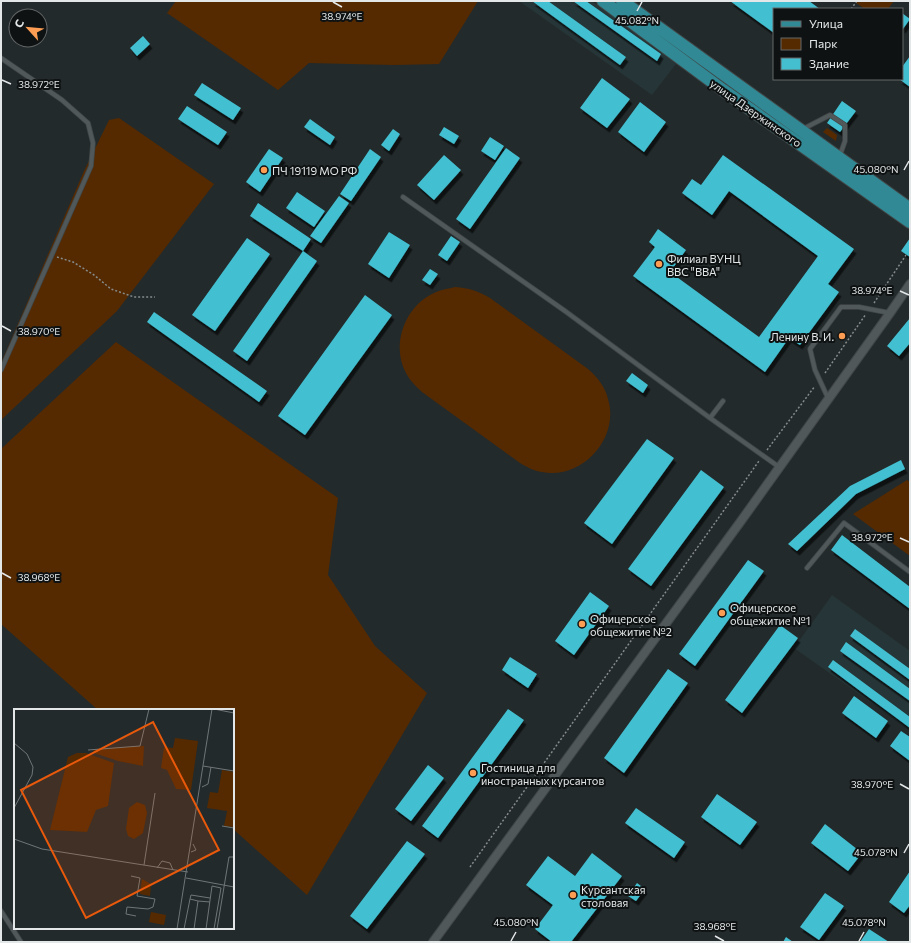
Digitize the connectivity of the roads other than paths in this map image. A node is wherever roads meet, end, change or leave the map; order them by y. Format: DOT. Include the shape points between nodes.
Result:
graph roads {
  1 [pos="603,1"];
  2 [pos="622,1"];
  3 [pos="1,58"];
  4 [pos="730,79"];
  5 [pos="723,90"];
  6 [pos="801,130"];
  7 [pos="839,158"];
  8 [pos="403,197"];
  9 [pos="910,209"];
  10 [pos="910,222"];
  11 [pos="910,284"];
  12 [pos="890,313"];
  13 [pos="1,370"];
  14 [pos="829,399"];
  15 [pos="723,401"];
  16 [pos="710,418"];
  17 [pos="779,467"];
  18 [pos="807,568"];
  19 [pos="910,572"];
  20 [pos="1,911"];
  21 [pos="21,942"];
  22 [pos="433,942"];
  1 -- 5 [label="main road, улица Дзержинского"];
  2 -- 4 [label="main road, улица Дзержинского"];
  3 -- 13 [label="lane" via="62,100 88,123 93,143 91,166"];
  4 -- 5 [label="lane"];
  4 -- 6 [label="main road, улица Дзержинского"];
  5 -- 10 [label="main road, улица Дзержинского"];
  6 -- 7 [label="main road, улица Дзержинского"];
  6 -- 7 [label="lane" via="830,115 844,125 845,141"];
  7 -- 9 [label="main road, улица Дзержинского"];
  8 -- 16 [label="lane" via="565,311"];
  11 -- 12 [label="street"];
  12 -- 14 [label="street"];
  12 -- 14 [label="lane" via="858,307 841,308 810,349 815,370"];
  14 -- 17 [label="street"];
  15 -- 16 [label="lane"];
  16 -- 17 [label="lane"];
  17 -- 22 [label="street"];
  18 -- 19 [label="lane" via="844,523"];
  20 -- 21 [label="lane"];
}
